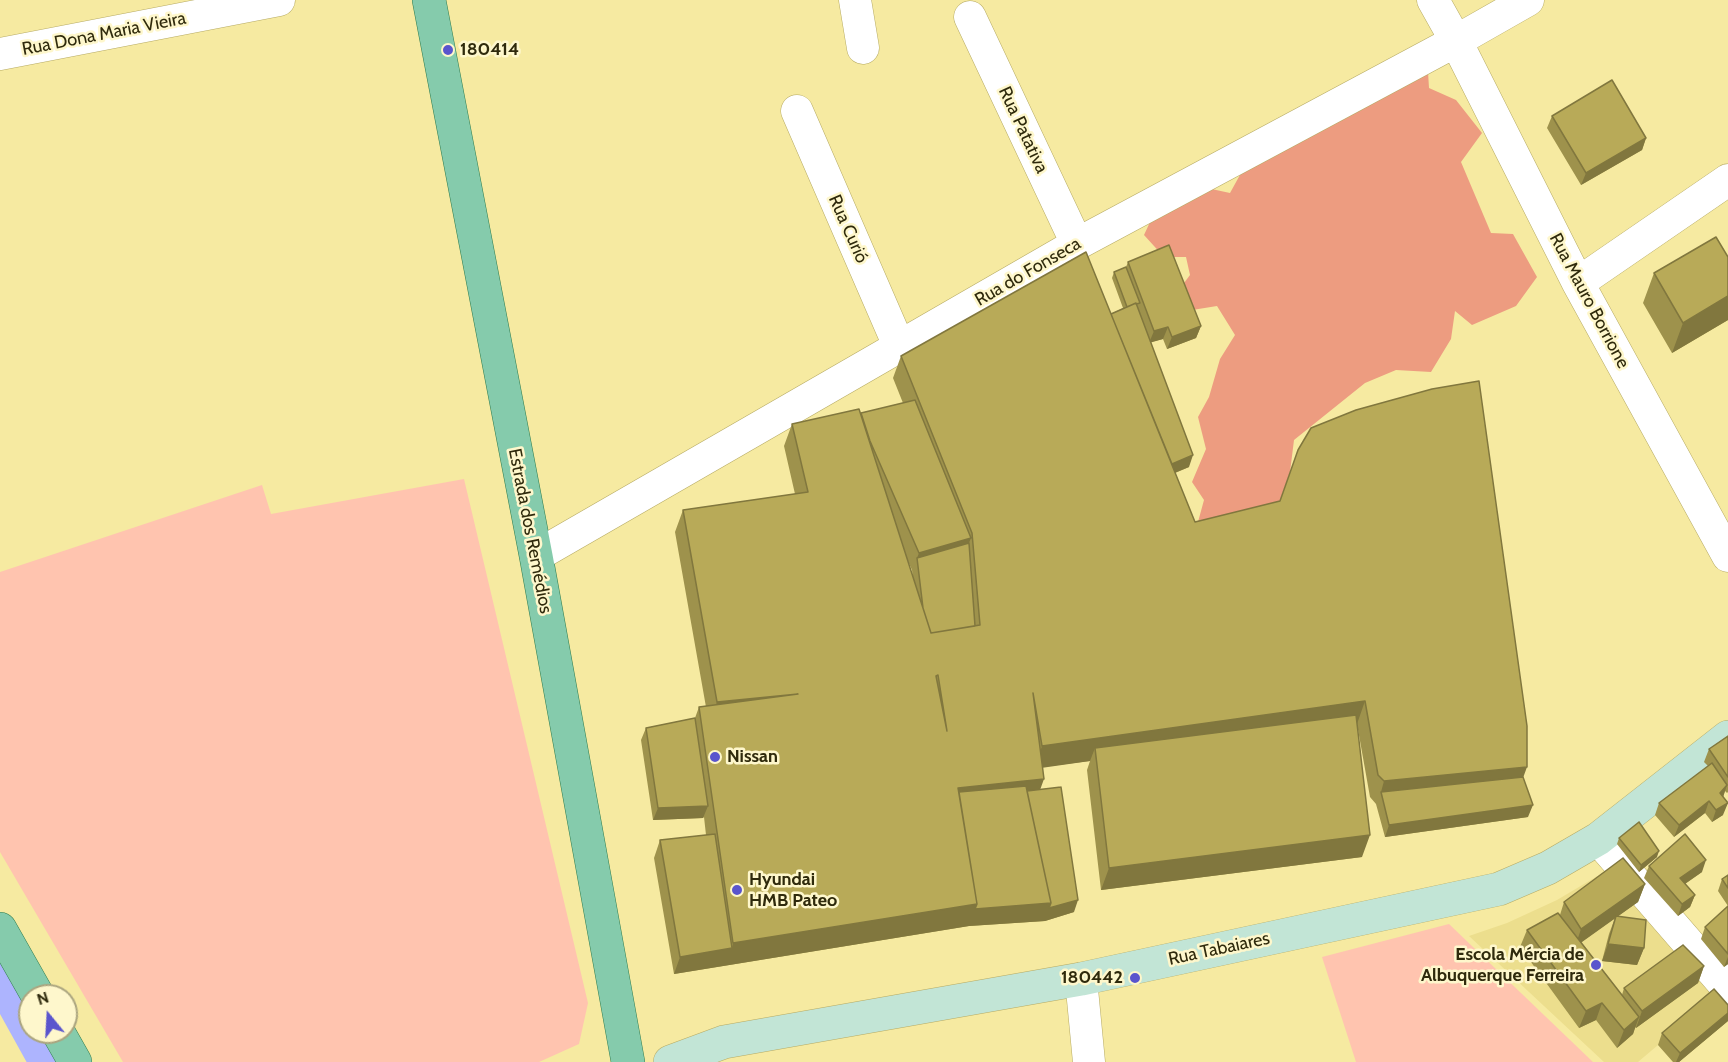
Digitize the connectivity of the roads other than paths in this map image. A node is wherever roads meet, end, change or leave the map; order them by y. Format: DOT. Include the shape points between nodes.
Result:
graph roads {
  1 [pos="279,0"];
  2 [pos="429,0"];
  3 [pos="855,0"];
  4 [pos="1433,0"];
  5 [pos="1528,0"];
  6 [pos="970,17"];
  7 [pos="1456,41"];
  8 [pos="862,48"];
  9 [pos="0,54"];
  10 [pos="797,111"];
  11 [pos="1728,180"];
  12 [pos="1077,244"];
  13 [pos="1578,283"];
  14 [pos="899,346"];
  15 [pos="536,556"];
  16 [pos="1728,556"];
  17 [pos="1728,737"];
  18 [pos="1598,839"];
  19 [pos="0,929"];
  20 [pos="1081,979"];
  21 [pos="31,984"];
  22 [pos="1728,989"];
  23 [pos="65,1044"];
  24 [pos="75,1062"];
  25 [pos="628,1062"];
  26 [pos="670,1062"];
  27 [pos="1089,1062"];
  1 -- 9 [label="street, Rua Dona Maria Vieira"];
  2 -- 15 [label="main road, Estrada dos Remédios"];
  3 -- 8 [label="street"];
  4 -- 7 [label="street, Rua Mauro Borrione"];
  5 -- 7 [label="street, Rua do Fonseca"];
  6 -- 12 [label="street, Rua Patativa"];
  7 -- 12 [label="street, Rua do Fonseca"];
  7 -- 13 [label="street, Rua Mauro Borrione"];
  10 -- 14 [label="street, Rua Curió"];
  11 -- 13 [label="street"];
  12 -- 14 [label="street, Rua do Fonseca"];
  13 -- 16 [label="street, Rua Mauro Borrione"];
  14 -- 15 [label="street, Rua do Fonseca"];
  15 -- 25 [label="main road, Estrada dos Remédios"];
  17 -- 18 [label="main road, Rua Tabaiares"];
  18 -- 20 [label="main road, Rua Tabaiares" via="1548,868 1499,889"];
  18 -- 22 [label="street"];
  19 -- 21 [label="main road"];
  20 -- 26 [label="main road, Rua Tabaiares" via="724,1042"];
  20 -- 27 [label="street"];
  23 -- 24 [label="main road"];
}
